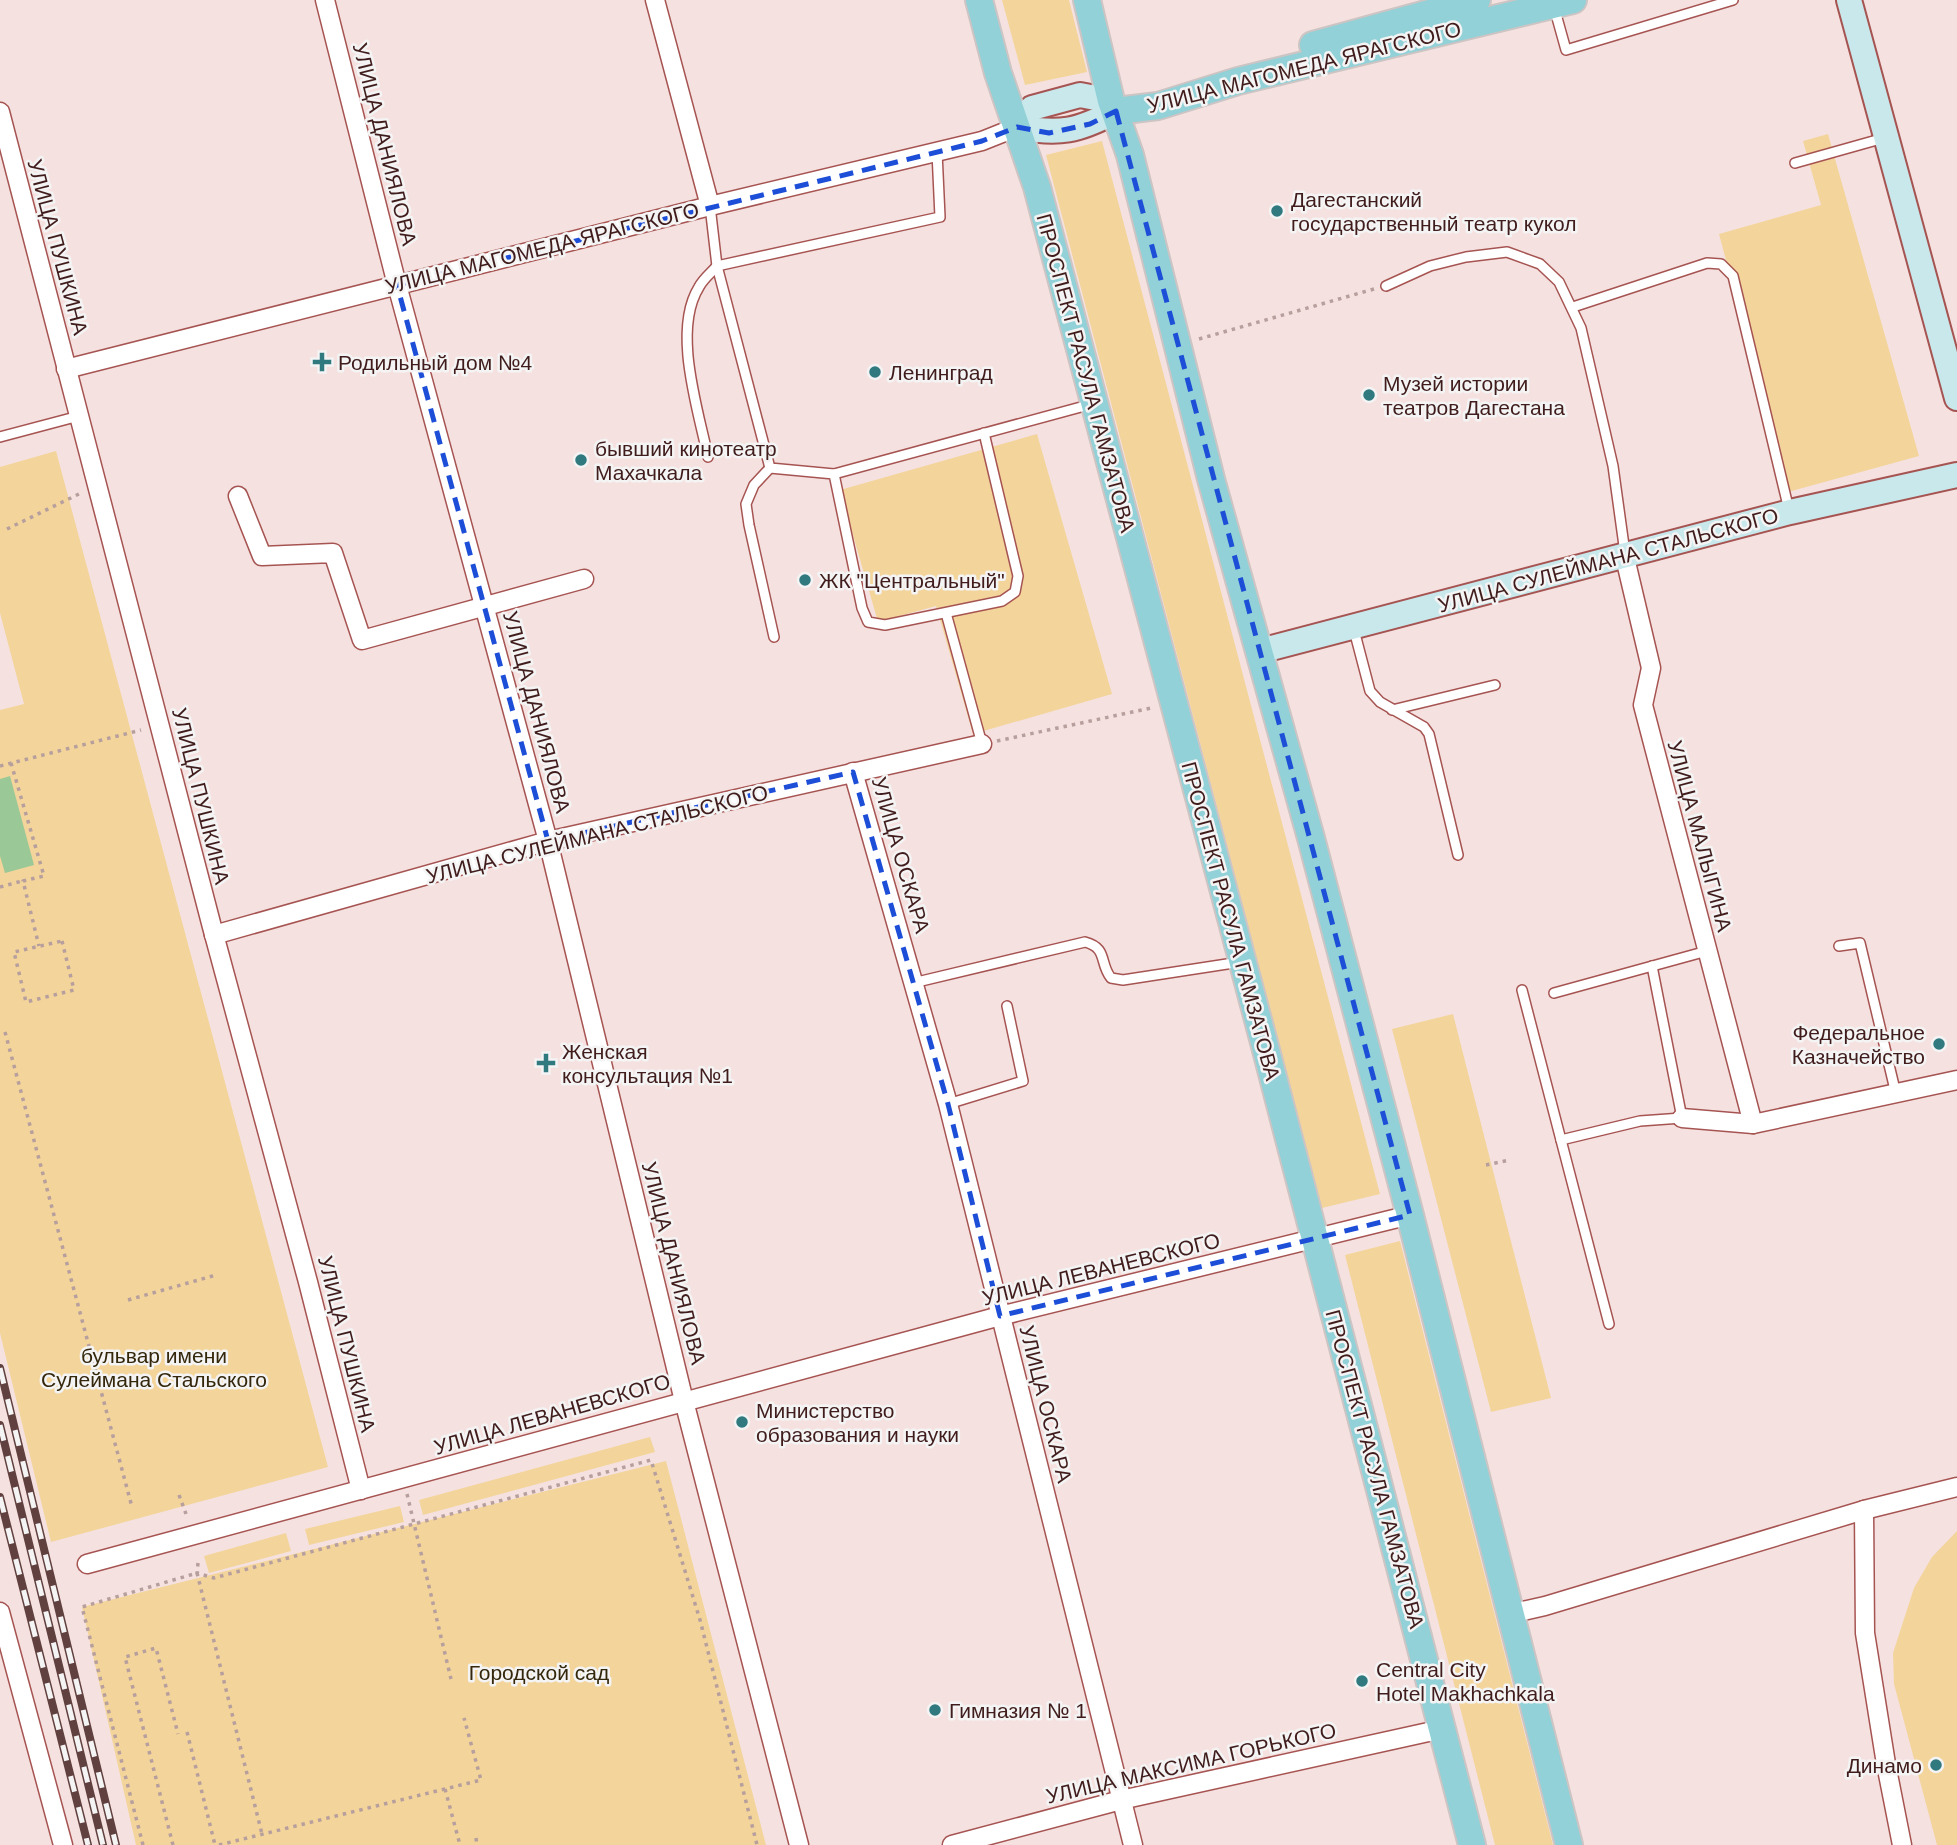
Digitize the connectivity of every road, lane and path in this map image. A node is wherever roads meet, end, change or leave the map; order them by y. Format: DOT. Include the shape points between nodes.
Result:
graph roads {
  1 [pos="325,0"];
  2 [pos="655,0"];
  3 [pos="979,0"];
  4 [pos="1087,0"];
  5 [pos="1733,0"];
  6 [pos="1849,0"];
  7 [pos="1559,2"];
  8 [pos="1473,6"];
  9 [pos="1114,106"];
  10 [pos="0,112"];
  11 [pos="1017,127"];
  12 [pos="1885,137"];
  13 [pos="937,152"];
  14 [pos="1795,163"];
  15 [pos="710,206"];
  16 [pos="717,267"];
  17 [pos="397,285"];
  18 [pos="1386,286"];
  19 [pos="1573,307"];
  20 [pos="1178,345"];
  21 [pos="66,369"];
  22 [pos="1957,398"];
  23 [pos="1094,404"];
  24 [pos="79,416"];
  25 [pos="984,433"];
  26 [pos="0,437"];
  27 [pos="708,457"];
  28 [pos="770,468"];
  29 [pos="834,474"];
  30 [pos="1957,478"];
  31 [pos="97,486"];
  32 [pos="238,496"];
  33 [pos="1791,515"];
  34 [pos="7,528"];
  35 [pos="1625,556"];
  36 [pos="583,579"];
  37 [pos="484,607"];
  38 [pos="946,612"];
  39 [pos="1354,630"];
  40 [pos="774,637"];
  41 [pos="1261,653"];
  42 [pos="1495,685"];
  43 [pos="1173,703"];
  44 [pos="1392,710"];
  45 [pos="160,726"];
  46 [pos="982,744"];
  47 [pos="11,763"];
  48 [pos="0,766"];
  49 [pos="853,772"];
  50 [pos="548,841"];
  51 [pos="1458,855"];
  52 [pos="23,881"];
  53 [pos="0,887"];
  54 [pos="214,935"];
  55 [pos="39,946"];
  56 [pos="1839,946"];
  57 [pos="1707,951"];
  58 [pos="1242,961"];
  59 [pos="1652,966"];
  60 [pos="913,983"];
  61 [pos="1522,990"];
  62 [pos="1554,993"];
  63 [pos="1007,1006"];
  64 [pos="5,1032"];
  65 [pos="1957,1080"];
  66 [pos="1896,1094"];
  67 [pos="948,1104"];
  68 [pos="1682,1118"];
  69 [pos="1753,1124"];
  70 [pos="1561,1140"];
  71 [pos="1510,1160"];
  72 [pos="1486,1165"];
  73 [pos="1410,1215"];
  74 [pos="1315,1239"];
  75 [pos="216,1275"];
  76 [pos="128,1300"];
  77 [pos="1000,1316"];
  78 [pos="1609,1324"];
  79 [pos="684,1401"];
  80 [pos="403,1479"];
  81 [pos="1957,1487"];
  82 [pos="361,1490"];
  83 [pos="178,1495"];
  84 [pos="132,1507"];
  85 [pos="1864,1510"];
  86 [pos="186,1514"];
  87 [pos="414,1523"];
  88 [pos="198,1563"];
  89 [pos="87,1564"];
  90 [pos="197,1573"];
  91 [pos="0,1612"];
  92 [pos="1509,1614"];
  93 [pos="451,1679"];
  94 [pos="464,1718"];
  95 [pos="1442,1729"];
  96 [pos="187,1732"];
  97 [pos="178,1734"];
  98 [pos="445,1790"];
  99 [pos="1122,1800"];
  100 [pos="262,1835"];
  101 [pos="476,1838"];
  102 [pos="63,1845"];
  103 [pos="143,1845"];
  104 [pos="173,1845"];
  105 [pos="217,1845"];
  106 [pos="460,1845"];
  107 [pos="477,1845"];
  108 [pos="757,1845"];
  109 [pos="799,1845"];
  110 [pos="952,1845"];
  111 [pos="1133,1845"];
  112 [pos="1472,1845"];
  113 [pos="1569,1845"];
  114 [pos="1902,1845"];
  1 -- 17 [label="street, УЛИЦА ДАНИЯЛОВА"];
  2 -- 15 [label="street"];
  3 -- 11 [label="main road, ПРОСПЕКТ РАСУЛА ГАМЗАТОВА"];
  4 -- 9 [label="main road"];
  5 -- 7 [label="lane" via="1566,50"];
  6 -- 12 [label="main road"];
  7 -- 8 [label="main road, УЛИЦА МАГОМЕДА ЯРАГСКОГО"];
  8 -- 9 [label="main road, УЛИЦА МАГОМЕДА ЯРАГСКОГО" via="1158,106"];
  9 -- 11 [label="main road, УЛИЦА МАГОМЕДА ЯРАГСКОГО" via="1090,124 1049,133"];
  9 -- 20 [label="main road"];
  10 -- 21 [label="street, УЛИЦА ПУШКИНА"];
  11 -- 13 [label="street, УЛИЦА МАГОМЕДА ЯРАГСКОГО"];
  11 -- 23 [label="main road, ПРОСПЕКТ РАСУЛА ГАМЗАТОВА"];
  12 -- 14 [label="lane"];
  12 -- 22 [label="main road"];
  13 -- 15 [label="street, УЛИЦА МАГОМЕДА ЯРАГСКОГО"];
  13 -- 16 [label="lane" via="940,217"];
  15 -- 16 [label="lane"];
  15 -- 17 [label="street, УЛИЦА МАГОМЕДА ЯРАГСКОГО"];
  16 -- 27 [label="lane" via="699,287 689,312 685,342"];
  16 -- 28 [label="lane"];
  17 -- 21 [label="street, УЛИЦА МАГОМЕДА ЯРАГСКОГО"];
  17 -- 37 [label="street, УЛИЦА ДАНИЯЛОВА" via="418,387"];
  18 -- 19 [label="lane" via="1430,266 1507,252 1540,264 1559,282"];
  18 -- 20 [label="path"];
  19 -- 33 [label="lane" via="1707,263 1721,264 1733,276"];
  19 -- 35 [label="lane" via="1613,466"];
  20 -- 41 [label="main road"];
  21 -- 24 [label="street, УЛИЦА ПУШКИНА"];
  23 -- 25 [label="lane"];
  23 -- 43 [label="main road, ПРОСПЕКТ РАСУЛА ГАМЗАТОВА"];
  24 -- 26 [label="lane"];
  24 -- 31 [label="street, УЛИЦА ПУШКИНА"];
  25 -- 29 [label="lane"];
  25 -- 38 [label="lane" via="1018,576 1015,592 1002,601"];
  28 -- 29 [label="lane"];
  28 -- 40 [label="lane" via="754,485 747,504"];
  29 -- 38 [label="lane" via="868,622 885,625"];
  30 -- 33 [label="main road, УЛИЦА СУЛЕЙМАНА СТАЛЬСКОГО"];
  30 -- 35 [label="main road, УЛИЦА СУЛЕЙМАНА СТАЛЬСКОГО" via="1790,512"];
  31 -- 34 [label="path"];
  31 -- 45 [label="street, УЛИЦА ПУШКИНА"];
  32 -- 37 [label="street" via="262,556 333,552 362,640"];
  33 -- 35 [label="main road, УЛИЦА СУЛЕЙМАНА СТАЛЬСКОГО"];
  35 -- 39 [label="main road, УЛИЦА СУЛЕЙМАНА СТАЛЬСКОГО"];
  35 -- 41 [label="main road, УЛИЦА СУЛЕЙМАНА СТАЛЬСКОГО"];
  35 -- 57 [label="street, УЛИЦА МАЛЫГИНА" via="1651,668 1643,705"];
  36 -- 37 [label="street"];
  37 -- 50 [label="street, УЛИЦА ДАНИЯЛОВА"];
  38 -- 46 [label="lane"];
  39 -- 41 [label="main road, УЛИЦА СУЛЕЙМАНА СТАЛЬСКОГО"];
  39 -- 44 [label="lane" via="1370,691"];
  41 -- 73 [label="main road"];
  42 -- 44 [label="lane"];
  43 -- 46 [label="path"];
  43 -- 58 [label="main road, ПРОСПЕКТ РАСУЛА ГАМЗАТОВА"];
  44 -- 51 [label="lane" via="1429,733"];
  45 -- 47 [label="path"];
  45 -- 54 [label="street, УЛИЦА ПУШКИНА"];
  46 -- 49 [label="street, УЛИЦА СУЛЕЙМАНА СТАЛЬСКОГО"];
  47 -- 48 [label="path"];
  47 -- 52 [label="path" via="44,876"];
  49 -- 50 [label="street, УЛИЦА СУЛЕЙМАНА СТАЛЬСКОГО"];
  49 -- 60 [label="street, УЛИЦА ОСКАРА"];
  50 -- 54 [label="street, УЛИЦА СУЛЕЙМАНА СТАЛЬСКОГО"];
  50 -- 79 [label="street, УЛИЦА ДАНИЯЛОВА"];
  52 -- 53 [label="path"];
  52 -- 55 [label="path"];
  54 -- 82 [label="street, УЛИЦА ПУШКИНА"];
  55 -- 55 [label="path" via="62,941 74,990 26,1002 14,952"];
  56 -- 66 [label="lane" via="1860,943"];
  57 -- 59 [label="lane"];
  57 -- 69 [label="street, УЛИЦА МАЛЫГИНА"];
  58 -- 60 [label="lane" via="1123,980 1111,978 1101,951 1085,942"];
  58 -- 74 [label="main road, ПРОСПЕКТ РАСУЛА ГАМЗАТОВА"];
  59 -- 62 [label="lane"];
  59 -- 68 [label="lane"];
  60 -- 67 [label="street, УЛИЦА ОСКАРА"];
  61 -- 70 [label="lane"];
  63 -- 67 [label="lane" via="1023,1081"];
  64 -- 84 [label="path"];
  65 -- 66 [label="street"];
  66 -- 69 [label="street"];
  67 -- 77 [label="street, УЛИЦА ОСКАРА"];
  68 -- 69 [label="street"];
  68 -- 70 [label="lane" via="1640,1121"];
  70 -- 78 [label="lane"];
  71 -- 72 [label="path"];
  73 -- 74 [label="street, УЛИЦА ЛЕВАНЕВСКОГО"];
  73 -- 92 [label="main road"];
  74 -- 77 [label="street, УЛИЦА ЛЕВАНЕВСКОГО"];
  74 -- 95 [label="main road, ПРОСПЕКТ РАСУЛА ГАМЗАТОВА"];
  75 -- 76 [label="path"];
  77 -- 79 [label="street, УЛИЦА ЛЕВАНЕВСКОГО"];
  77 -- 99 [label="street, УЛИЦА ОСКАРА"];
  79 -- 80 [label="street, УЛИЦА ЛЕВАНЕВСКОГО"];
  79 -- 109 [label="street, УЛИЦА ДАНИЯЛОВА"];
  80 -- 82 [label="street, УЛИЦА ЛЕВАНЕВСКОГО"];
  80 -- 87 [label="path"];
  81 -- 85 [label="street"];
  82 -- 89 [label="street, УЛИЦА ЛЕВАНЕВСКОГО"];
  83 -- 86 [label="path"];
  85 -- 92 [label="street"];
  85 -- 114 [label="street" via="1865,1633"];
  87 -- 90 [label="path" via="214,1577"];
  87 -- 93 [label="path"];
  87 -- 108 [label="path" via="651,1460 700,1620"];
  88 -- 90 [label="path"];
  90 -- 100 [label="path"];
  90 -- 103 [label="path" via="82,1607"];
  91 -- 102 [label="street"];
  92 -- 113 [label="main road"];
  94 -- 98 [label="path" via="481,1780"];
  95 -- 99 [label="street, УЛИЦА МАКСИМА ГОРЬКОГО"];
  95 -- 112 [label="main road, ПРОСПЕКТ РАСУЛА ГАМЗАТОВА"];
  96 -- 105 [label="path"];
  97 -- 104 [label="path" via="156,1648 125,1657"];
  98 -- 100 [label="path"];
  98 -- 106 [label="path"];
  99 -- 110 [label="street, УЛИЦА МАКСИМА ГОРЬКОГО"];
  99 -- 111 [label="street, УЛИЦА ОСКАРА"];
  100 -- 105 [label="path"];
  101 -- 107 [label="path"];
}
